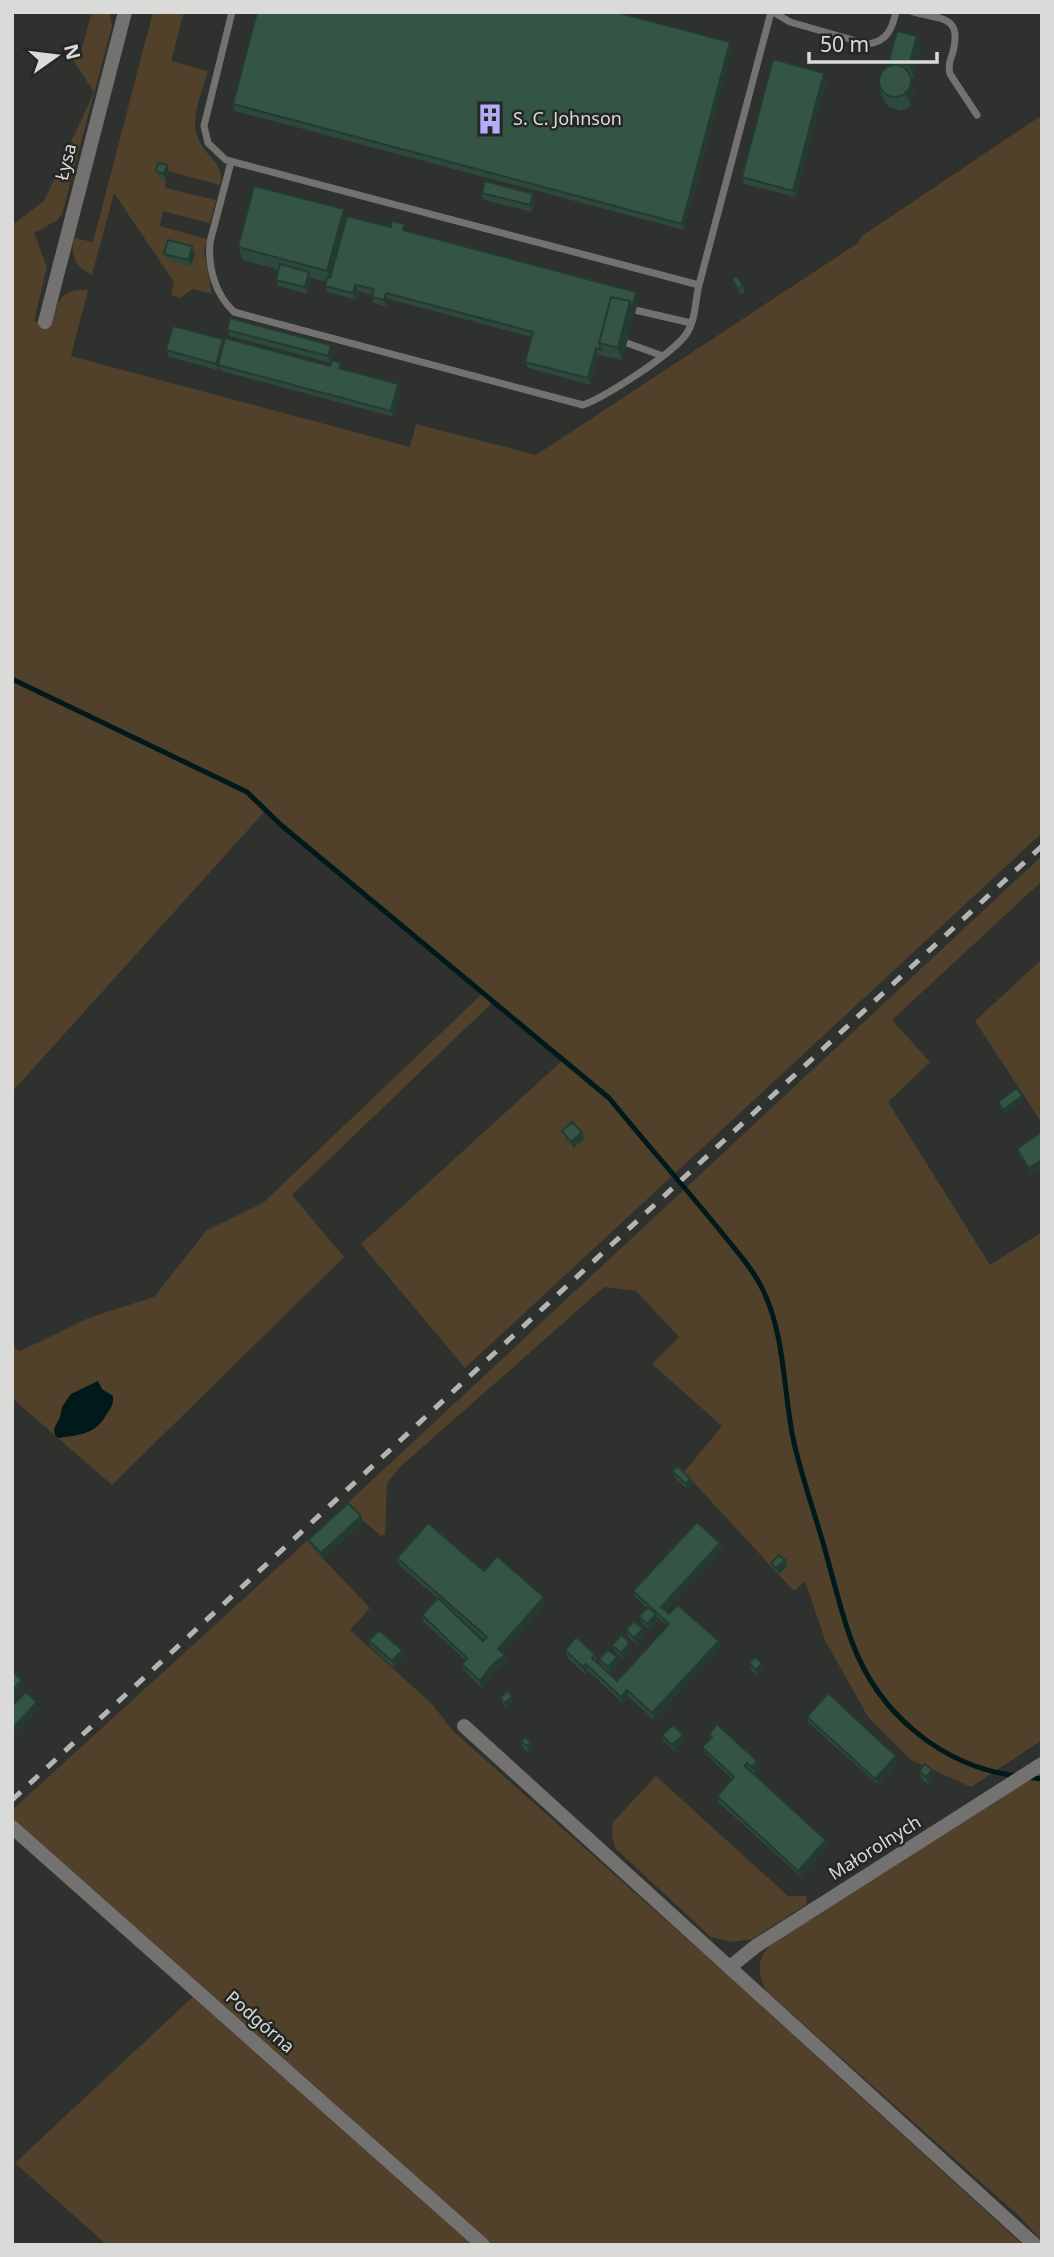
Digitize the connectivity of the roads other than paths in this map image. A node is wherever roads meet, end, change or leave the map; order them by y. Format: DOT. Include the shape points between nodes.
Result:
graph roads {
  1 [pos="125,12"];
  2 [pos="232,12"];
  3 [pos="772,12"];
  4 [pos="896,12"];
  5 [pos="913,12"];
  6 [pos="977,115"];
  7 [pos="231,163"];
  8 [pos="699,285"];
  9 [pos="635,310"];
  10 [pos="46,322"];
  11 [pos="691,323"];
  12 [pos="627,343"];
  13 [pos="663,356"];
  14 [pos="464,1726"];
  15 [pos="1042,1764"];
  16 [pos="12,1827"];
  17 [pos="730,1967"];
  18 [pos="483,2245"];
  19 [pos="1035,2245"];
  1 -- 10 [label="street, Łysa"];
  2 -- 7 [label="lane" via="204,126 216,154"];
  3 -- 4 [label="lane" via="790,22 867,44 886,37"];
  3 -- 8 [label="lane"];
  5 -- 6 [label="lane" via="954,26 957,36 949,71"];
  7 -- 8 [label="lane"];
  7 -- 13 [label="lane" via="209,254 218,292 236,313 580,405"];
  8 -- 11 [label="lane"];
  9 -- 11 [label="lane"];
  11 -- 13 [label="lane" via="677,346"];
  12 -- 13 [label="lane"];
  14 -- 17 [label="street"];
  15 -- 17 [label="street, Małorolnych" via="755,1946"];
  16 -- 18 [label="street, Podgórna"];
  17 -- 19 [label="street"];
}
